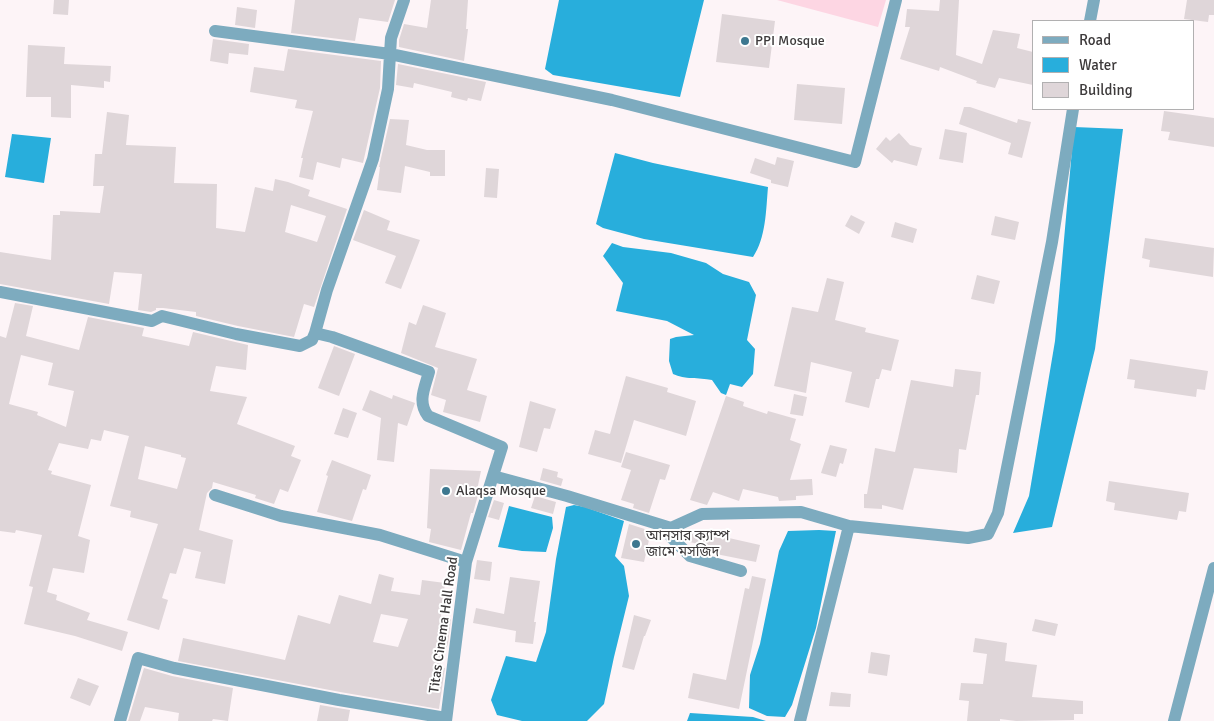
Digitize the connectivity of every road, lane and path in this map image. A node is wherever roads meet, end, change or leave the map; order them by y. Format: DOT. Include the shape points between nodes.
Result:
graph roads {
  1 [pos="404,0"];
  2 [pos="896,0"];
  3 [pos="1094,0"];
  4 [pos="1090,20"];
  5 [pos="215,31"];
  6 [pos="390,54"];
  7 [pos="1073,110"];
  8 [pos="0,292"];
  9 [pos="315,333"];
  10 [pos="493,476"];
  11 [pos="215,495"];
  12 [pos="849,526"];
  13 [pos="671,528"];
  14 [pos="466,562"];
  15 [pos="1214,568"];
  16 [pos="742,571"];
  17 [pos="446,720"];
  18 [pos="120,721"];
  19 [pos="800,721"];
  20 [pos="1174,721"];
  1 -- 6 [label="street" via="390,38"];
  2 -- 6 [label="street" via="855,162 612,100"];
  3 -- 4 [label="street"];
  5 -- 6 [label="street"];
  6 -- 9 [label="street" via="388,89 373,159"];
  7 -- 12 [label="street" via="1052,242 998,513 988,534 968,538"];
  8 -- 9 [label="street" via="152,321 162,316 300,346 312,340"];
  9 -- 10 [label="street, Titas Cinema Hall Road" via="429,372 421,401 423,409 428,416 502,447"];
  10 -- 13 [label="street"];
  10 -- 14 [label="street, Titas Cinema Hall Road"];
  11 -- 14 [label="street" via="281,516 380,535"];
  12 -- 13 [label="street" via="792,512 702,514"];
  12 -- 19 [label="street"];
  13 -- 16 [label="street" via="671,538 690,556"];
  14 -- 17 [label="street, Titas Cinema Hall Road"];
  15 -- 20 [label="street"];
  17 -- 18 [label="street" via="174,668 138,658"];
}
